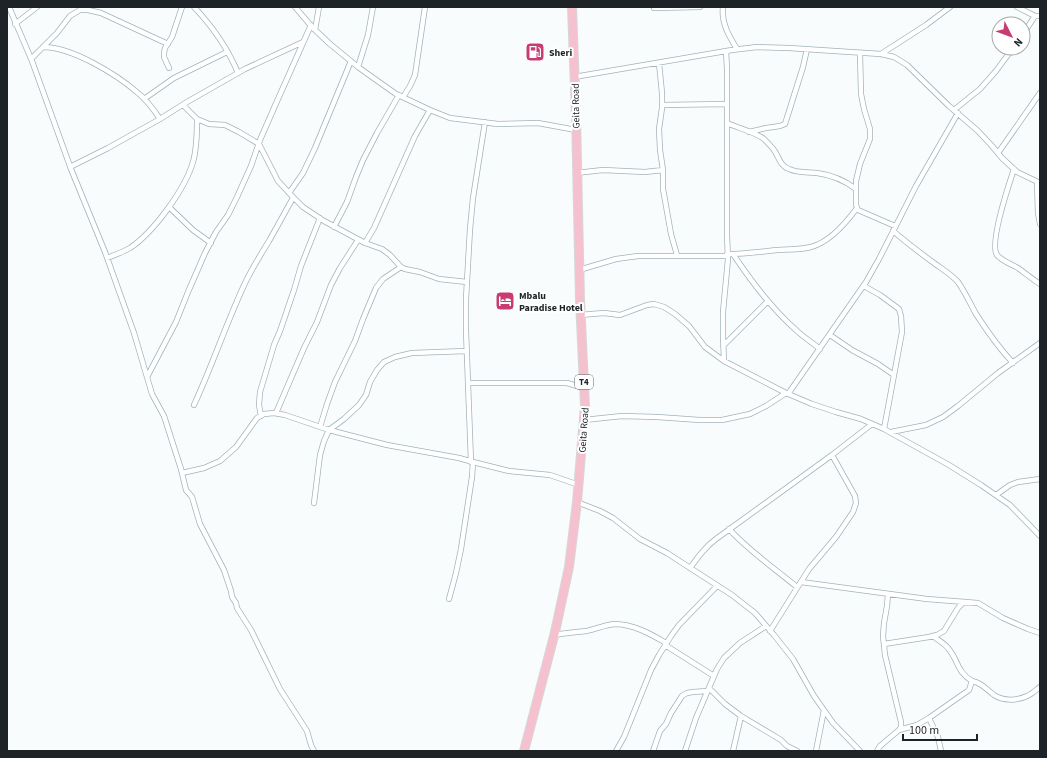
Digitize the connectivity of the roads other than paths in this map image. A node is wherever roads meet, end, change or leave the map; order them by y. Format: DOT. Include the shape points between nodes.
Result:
graph roads {
  1 [pos="9,7"];
  2 [pos="37,7"];
  3 [pos="182,7"];
  4 [pos="194,7"];
  5 [pos="295,7"];
  6 [pos="320,7"];
  7 [pos="373,7"];
  8 [pos="425,7"];
  9 [pos="572,7"];
  10 [pos="700,7"];
  11 [pos="723,7"];
  12 [pos="950,7"];
  13 [pos="1017,7"];
  14 [pos="654,8"];
  15 [pos="1038,16"];
  16 [pos="15,24"];
  17 [pos="1031,24"];
  18 [pos="311,25"];
  19 [pos="315,30"];
  20 [pos="303,42"];
  21 [pos="168,44"];
  22 [pos="43,47"];
  23 [pos="806,49"];
  24 [pos="737,50"];
  25 [pos="726,51"];
  26 [pos="227,52"];
  27 [pos="860,53"];
  28 [pos="881,54"];
  29 [pos="1007,56"];
  30 [pos="31,59"];
  31 [pos="351,61"];
  32 [pos="659,63"];
  33 [pos="358,67"];
  34 [pos="169,68"];
  35 [pos="238,73"];
  36 [pos="574,77"];
  37 [pos="1040,93"];
  38 [pos="401,96"];
  39 [pos="144,99"];
  40 [pos="727,104"];
  41 [pos="183,105"];
  42 [pos="662,105"];
  43 [pos="430,110"];
  44 [pos="956,112"];
  45 [pos="160,119"];
  46 [pos="197,119"];
  47 [pos="485,122"];
  48 [pos="727,123"];
  49 [pos="576,130"];
  50 [pos="749,132"];
  51 [pos="259,144"];
  52 [pos="998,152"];
  53 [pos="70,167"];
  54 [pos="1014,169"];
  55 [pos="663,170"];
  56 [pos="576,174"];
  57 [pos="1039,183"];
  58 [pos="856,189"];
  59 [pos="289,193"];
  60 [pos="293,198"];
  61 [pos="168,207"];
  62 [pos="857,208"];
  63 [pos="320,218"];
  64 [pos="1040,224"];
  65 [pos="334,227"];
  66 [pos="894,229"];
  67 [pos="358,240"];
  68 [pos="211,243"];
  69 [pos="365,243"];
  70 [pos="733,254"];
  71 [pos="677,255"];
  72 [pos="727,255"];
  73 [pos="107,258"];
  74 [pos="401,267"];
  75 [pos="579,270"];
  76 [pos="467,282"];
  77 [pos="1040,284"];
  78 [pos="864,286"];
  79 [pos="768,300"];
  80 [pos="580,315"];
  81 [pos="830,336"];
  82 [pos="1040,343"];
  83 [pos="723,346"];
  84 [pos="820,349"];
  85 [pos="466,351"];
  86 [pos="724,361"];
  87 [pos="1013,363"];
  88 [pos="894,375"];
  89 [pos="147,377"];
  90 [pos="468,383"];
  91 [pos="584,388"];
  92 [pos="787,394"];
  93 [pos="194,405"];
  94 [pos="276,413"];
  95 [pos="261,416"];
  96 [pos="584,420"];
  97 [pos="872,424"];
  98 [pos="320,427"];
  99 [pos="884,429"];
  100 [pos="329,430"];
  101 [pos="891,432"];
  102 [pos="832,455"];
  103 [pos="472,462"];
  104 [pos="182,473"];
  105 [pos="1040,479"];
  106 [pos="579,485"];
  107 [pos="996,495"];
  108 [pos="577,502"];
  109 [pos="314,503"];
  110 [pos="730,529"];
  111 [pos="1040,536"];
  112 [pos="690,568"];
  113 [pos="801,582"];
  114 [pos="717,586"];
  115 [pos="797,587"];
  116 [pos="888,594"];
  117 [pos="449,599"];
  118 [pos="964,602"];
  119 [pos="766,626"];
  120 [pos="770,631"];
  121 [pos="1040,633"];
  122 [pos="554,636"];
  123 [pos="933,636"];
  124 [pos="666,644"];
  125 [pos="884,644"];
  126 [pos="714,676"];
  127 [pos="972,681"];
  128 [pos="1040,687"];
  129 [pos="708,690"];
  130 [pos="824,710"];
  131 [pos="741,716"];
  132 [pos="929,718"];
  133 [pos="899,730"];
  134 [pos="314,751"];
  135 [pos="524,751"];
  136 [pos="616,751"];
  137 [pos="653,751"];
  138 [pos="685,751"];
  139 [pos="733,751"];
  140 [pos="797,751"];
  141 [pos="816,751"];
  142 [pos="860,751"];
  143 [pos="877,751"];
  144 [pos="941,751"];
  1 -- 16 [label="street"];
  2 -- 16 [label="street"];
  3 -- 21 [label="street"];
  4 -- 26 [label="street" via="216,33"];
  5 -- 18 [label="street"];
  6 -- 19 [label="street"];
  7 -- 33 [label="street"];
  8 -- 38 [label="street" via="414,75 410,86"];
  9 -- 36 [label="highway, Geita Road / T4"];
  10 -- 14 [label="street"];
  11 -- 24 [label="street" via="726,31"];
  12 -- 28 [label="street"];
  13 -- 15 [label="street"];
  15 -- 17 [label="street"];
  16 -- 30 [label="street"];
  18 -- 19 [label="street"];
  18 -- 20 [label="street"];
  19 -- 31 [label="street"];
  20 -- 35 [label="street"];
  20 -- 51 [label="street"];
  21 -- 22 [label="street" via="101,13 80,10 70,16"];
  21 -- 34 [label="street" via="164,57"];
  22 -- 30 [label="street"];
  22 -- 39 [label="street" via="68,52 106,70"];
  23 -- 24 [label="street"];
  23 -- 27 [label="street"];
  23 -- 50 [label="street" via="804,67 785,124"];
  24 -- 25 [label="street"];
  25 -- 32 [label="street"];
  25 -- 40 [label="street"];
  26 -- 35 [label="street"];
  26 -- 39 [label="street" via="174,78"];
  27 -- 28 [label="street"];
  27 -- 58 [label="street" via="861,94 870,139 860,164"];
  28 -- 44 [label="street" via="894,57 907,65"];
  29 -- 44 [label="street" via="980,89"];
  30 -- 53 [label="street"];
  31 -- 33 [label="street"];
  31 -- 59 [label="street" via="312,154"];
  32 -- 36 [label="street"];
  32 -- 42 [label="street"];
  33 -- 38 [label="street"];
  35 -- 41 [label="street"];
  36 -- 49 [label="highway, Geita Road / T4"];
  37 -- 52 [label="street"];
  38 -- 43 [label="street"];
  38 -- 65 [label="street" via="363,160"];
  39 -- 45 [label="street"];
  40 -- 42 [label="street"];
  40 -- 48 [label="street"];
  41 -- 45 [label="street"];
  41 -- 46 [label="street"];
  42 -- 55 [label="street" via="659,129"];
  43 -- 47 [label="street" via="450,118"];
  43 -- 69 [label="street" via="415,136"];
  44 -- 52 [label="street"];
  44 -- 66 [label="street"];
  45 -- 53 [label="street"];
  46 -- 51 [label="street" via="209,124 225,125"];
  46 -- 61 [label="street" via="193,162 184,185"];
  47 -- 49 [label="street" via="538,123"];
  47 -- 76 [label="street" via="473,198"];
  48 -- 50 [label="street"];
  48 -- 72 [label="street"];
  49 -- 56 [label="highway, Geita Road / T4"];
  50 -- 58 [label="street" via="764,140 788,169 830,175"];
  51 -- 59 [label="street" via="278,181"];
  51 -- 68 [label="street" via="231,209"];
  52 -- 54 [label="street"];
  53 -- 73 [label="street"];
  54 -- 57 [label="street"];
  54 -- 77 [label="street" via="999,222 995,251 1000,258"];
  55 -- 56 [label="street" via="603,170"];
  55 -- 71 [label="street" via="667,216"];
  56 -- 75 [label="highway, Geita Road / T4"];
  57 -- 64 [label="street"];
  58 -- 62 [label="street"];
  59 -- 60 [label="street"];
  60 -- 63 [label="street"];
  60 -- 93 [label="street" via="252,268"];
  61 -- 68 [label="street"];
  61 -- 73 [label="street" via="145,236 129,248"];
  62 -- 66 [label="street"];
  62 -- 70 [label="street" via="830,236 811,247"];
  63 -- 65 [label="street"];
  63 -- 95 [label="street" via="274,345 260,392"];
  65 -- 67 [label="street"];
  66 -- 78 [label="street"];
  66 -- 87 [label="street" via="919,252 957,280 995,341"];
  67 -- 69 [label="street"];
  67 -- 94 [label="street" via="331,285"];
  68 -- 89 [label="street" via="176,322"];
  69 -- 74 [label="street" via="382,249"];
  70 -- 72 [label="street"];
  70 -- 79 [label="street"];
  71 -- 72 [label="street"];
  71 -- 75 [label="street" via="616,258"];
  72 -- 83 [label="street"];
  73 -- 89 [label="street"];
  74 -- 76 [label="street" via="439,279"];
  74 -- 98 [label="street" via="383,279 376,288 335,382"];
  75 -- 80 [label="highway, Geita Road / T4"];
  76 -- 85 [label="street"];
  78 -- 81 [label="street"];
  78 -- 88 [label="street" via="901,312 902,332"];
  79 -- 83 [label="street"];
  79 -- 84 [label="street" via="796,330"];
  80 -- 86 [label="street" via="620,315 647,305 659,305 689,326 704,347"];
  80 -- 91 [label="highway, Geita Road / T4"];
  81 -- 84 [label="street"];
  81 -- 88 [label="street"];
  82 -- 87 [label="street"];
  83 -- 86 [label="street"];
  84 -- 92 [label="street"];
  85 -- 90 [label="street"];
  85 -- 100 [label="street" via="412,353 384,362 376,370 359,406"];
  86 -- 92 [label="street"];
  87 -- 101 [label="street" via="943,417 926,425"];
  88 -- 99 [label="street"];
  89 -- 104 [label="street" via="152,394 164,416"];
  90 -- 91 [label="street" via="567,383"];
  90 -- 103 [label="street"];
  91 -- 96 [label="highway, Geita Road / T4"];
  92 -- 96 [label="street" via="750,414 722,420 622,416"];
  92 -- 97 [label="street"];
  94 -- 95 [label="street"];
  94 -- 98 [label="street"];
  95 -- 104 [label="street" via="236,448 220,461"];
  96 -- 106 [label="highway, Geita Road / T4"];
  97 -- 99 [label="street"];
  97 -- 102 [label="street"];
  98 -- 100 [label="street"];
  99 -- 101 [label="street"];
  100 -- 103 [label="street"];
  100 -- 109 [label="street" via="320,455"];
  101 -- 107 [label="street"];
  102 -- 110 [label="street"];
  102 -- 113 [label="street" via="855,496 856,503 847,522"];
  103 -- 106 [label="street" via="509,471 550,475"];
  103 -- 117 [label="street" via="461,549"];
  104 -- 134 [label="street" via="200,524 224,570 236,608 251,630 280,689 307,731"];
  105 -- 107 [label="street" via="1018,482"];
  106 -- 108 [label="highway, Geita Road / T4"];
  107 -- 111 [label="street" via="1010,505"];
  108 -- 112 [label="street" via="613,518 640,538"];
  108 -- 122 [label="highway, Geita Road / T4" via="569,567"];
  110 -- 112 [label="street" via="707,546"];
  110 -- 115 [label="street" via="755,554"];
  112 -- 114 [label="street"];
  113 -- 115 [label="street"];
  113 -- 116 [label="street"];
  114 -- 119 [label="street" via="755,613"];
  114 -- 124 [label="street" via="679,625"];
  115 -- 120 [label="street"];
  116 -- 118 [label="street"];
  116 -- 125 [label="street"];
  118 -- 121 [label="street" via="978,604 1003,618"];
  118 -- 123 [label="street" via="944,631"];
  119 -- 120 [label="street"];
  119 -- 126 [label="street" via="740,643 724,658"];
  120 -- 130 [label="street" via="793,659"];
  122 -- 124 [label="street" via="614,624 643,631"];
  122 -- 135 [label="highway, Geita Road / T4"];
  123 -- 125 [label="street"];
  123 -- 127 [label="street" via="949,649 961,672"];
  124 -- 126 [label="street"];
  124 -- 136 [label="street" via="651,670"];
  125 -- 133 [label="street" via="901,722"];
  126 -- 129 [label="street"];
  127 -- 128 [label="street" via="1007,700 1026,697"];
  127 -- 132 [label="street" via="969,690"];
  129 -- 131 [label="street"];
  129 -- 137 [label="street" via="682,696 660,731"];
  129 -- 138 [label="street"];
  130 -- 141 [label="street"];
  130 -- 142 [label="street"];
  131 -- 139 [label="street"];
  131 -- 140 [label="street"];
  132 -- 133 [label="street" via="917,725"];
  132 -- 144 [label="street"];
  133 -- 143 [label="street"];
}
